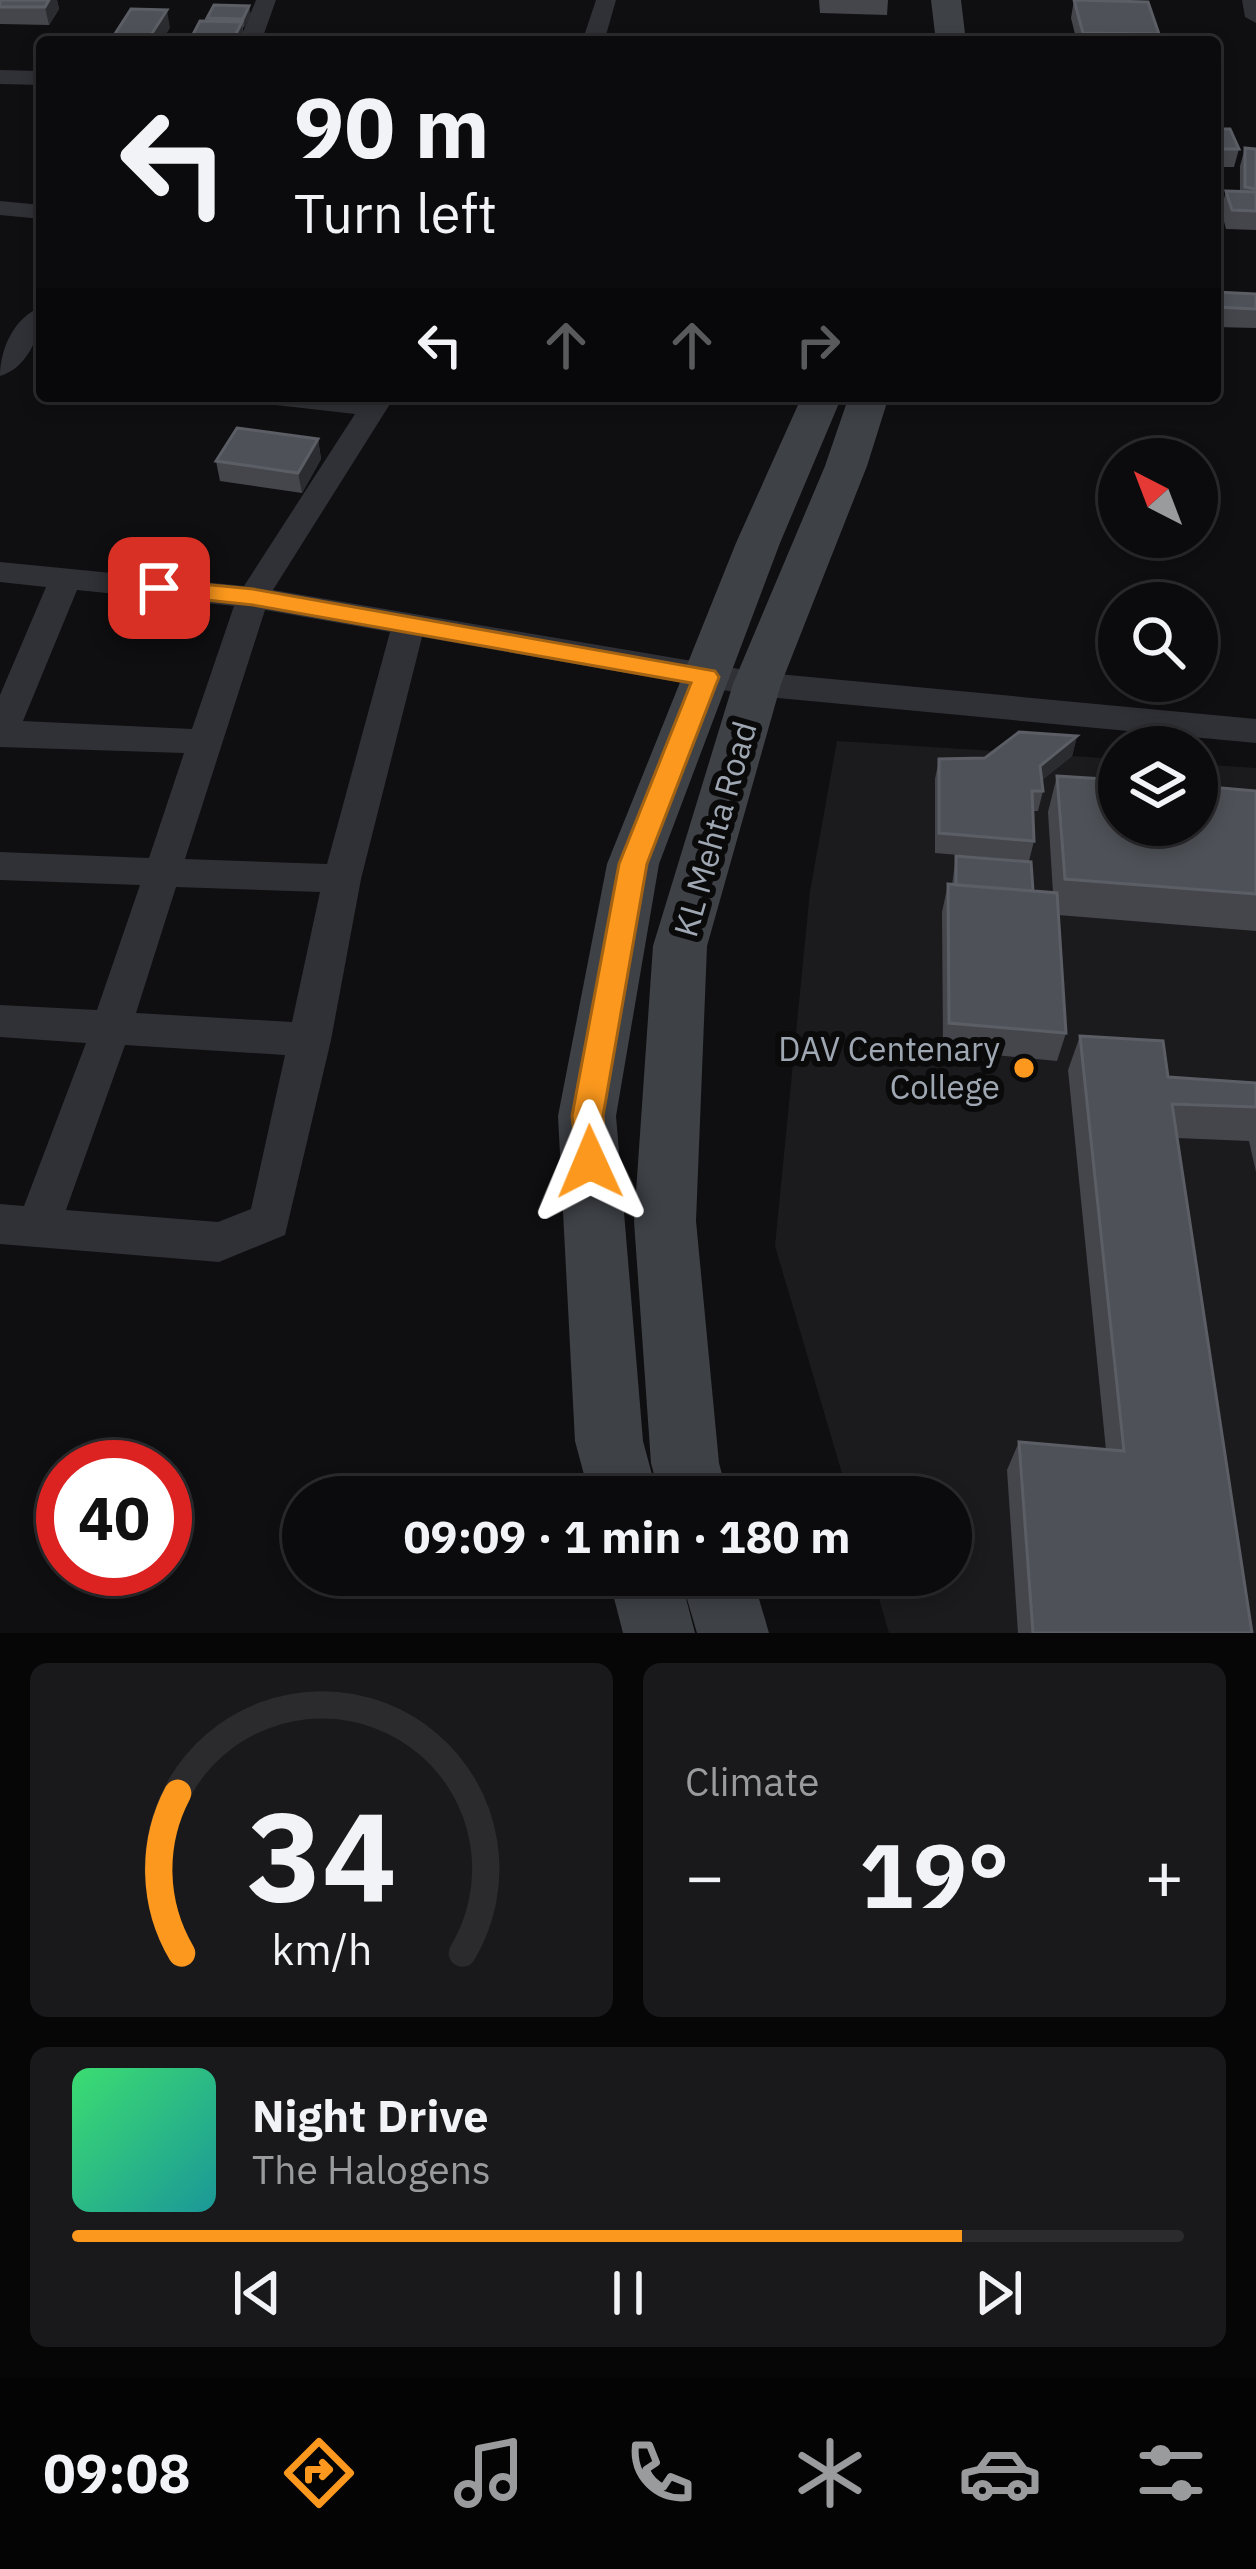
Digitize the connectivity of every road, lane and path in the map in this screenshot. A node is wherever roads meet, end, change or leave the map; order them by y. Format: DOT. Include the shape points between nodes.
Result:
graph roads {
  1 [pos="266,0"];
  2 [pos="606,0"];
  3 [pos="946,0"];
  4 [pos="1252,0"];
  5 [pos="1256,17"];
  6 [pos="252,36"];
  7 [pos="594,36"];
  8 [pos="950,36"];
  9 [pos="0,77"];
  10 [pos="36,78"];
  11 [pos="0,208"];
  12 [pos="36,211"];
  13 [pos="36,323"];
  14 [pos="0,368"];
  15 [pos="36,371"];
  16 [pos="376,402"];
  17 [pos="821,402"];
  18 [pos="867,402"];
  19 [pos="0,572"];
  20 [pos="65,578"];
  21 [pos="253,597"];
  22 [pos="409,623"];
  23 [pos="731,681"];
  24 [pos="1256,731"];
  25 [pos="0,733"];
  26 [pos="206,742"];
  27 [pos="0,866"];
  28 [pos="159,872"];
  29 [pos="341,879"];
  30 [pos="0,1021"];
  31 [pos="112,1026"];
  32 [pos="311,1040"];
  33 [pos="19,1225"];
  34 [pos="619,1476"];
  35 [pos="688,1476"];
  36 [pos="649,1596"];
  37 [pos="722,1596"];
  38 [pos="659,1633"];
  39 [pos="733,1633"];
  1 -- 6 [label="street"];
  2 -- 7 [label="street"];
  3 -- 8 [label="street"];
  4 -- 5 [label="street"];
  9 -- 10 [label="street"];
  11 -- 12 [label="street"];
  13 -- 14 [label="street"];
  14 -- 15 [label="street"];
  16 -- 21 [label="street"];
  17 -- 23 [label="street, KL Mehta Road"];
  18 -- 23 [label="street, KL Mehta Road" via="846,466"];
  19 -- 20 [label="street"];
  20 -- 21 [label="street"];
  20 -- 25 [label="street"];
  21 -- 22 [label="street"];
  21 -- 26 [label="street"];
  22 -- 23 [label="street"];
  22 -- 29 [label="street"];
  23 -- 24 [label="street"];
  23 -- 34 [label="street, KL Mehta Road" via="633,864 587,1116"];
  23 -- 35 [label="street, KL Mehta Road" via="680,946 664,1221"];
  25 -- 26 [label="street"];
  26 -- 28 [label="street"];
  27 -- 28 [label="street"];
  28 -- 29 [label="street"];
  28 -- 31 [label="street"];
  29 -- 32 [label="street"];
  30 -- 31 [label="street"];
  31 -- 32 [label="street"];
  31 -- 33 [label="street"];
  32 -- 33 [label="street" via="270,1221 219,1242"];
  36 -- 38 [label="street"];
  37 -- 39 [label="street"];
}
